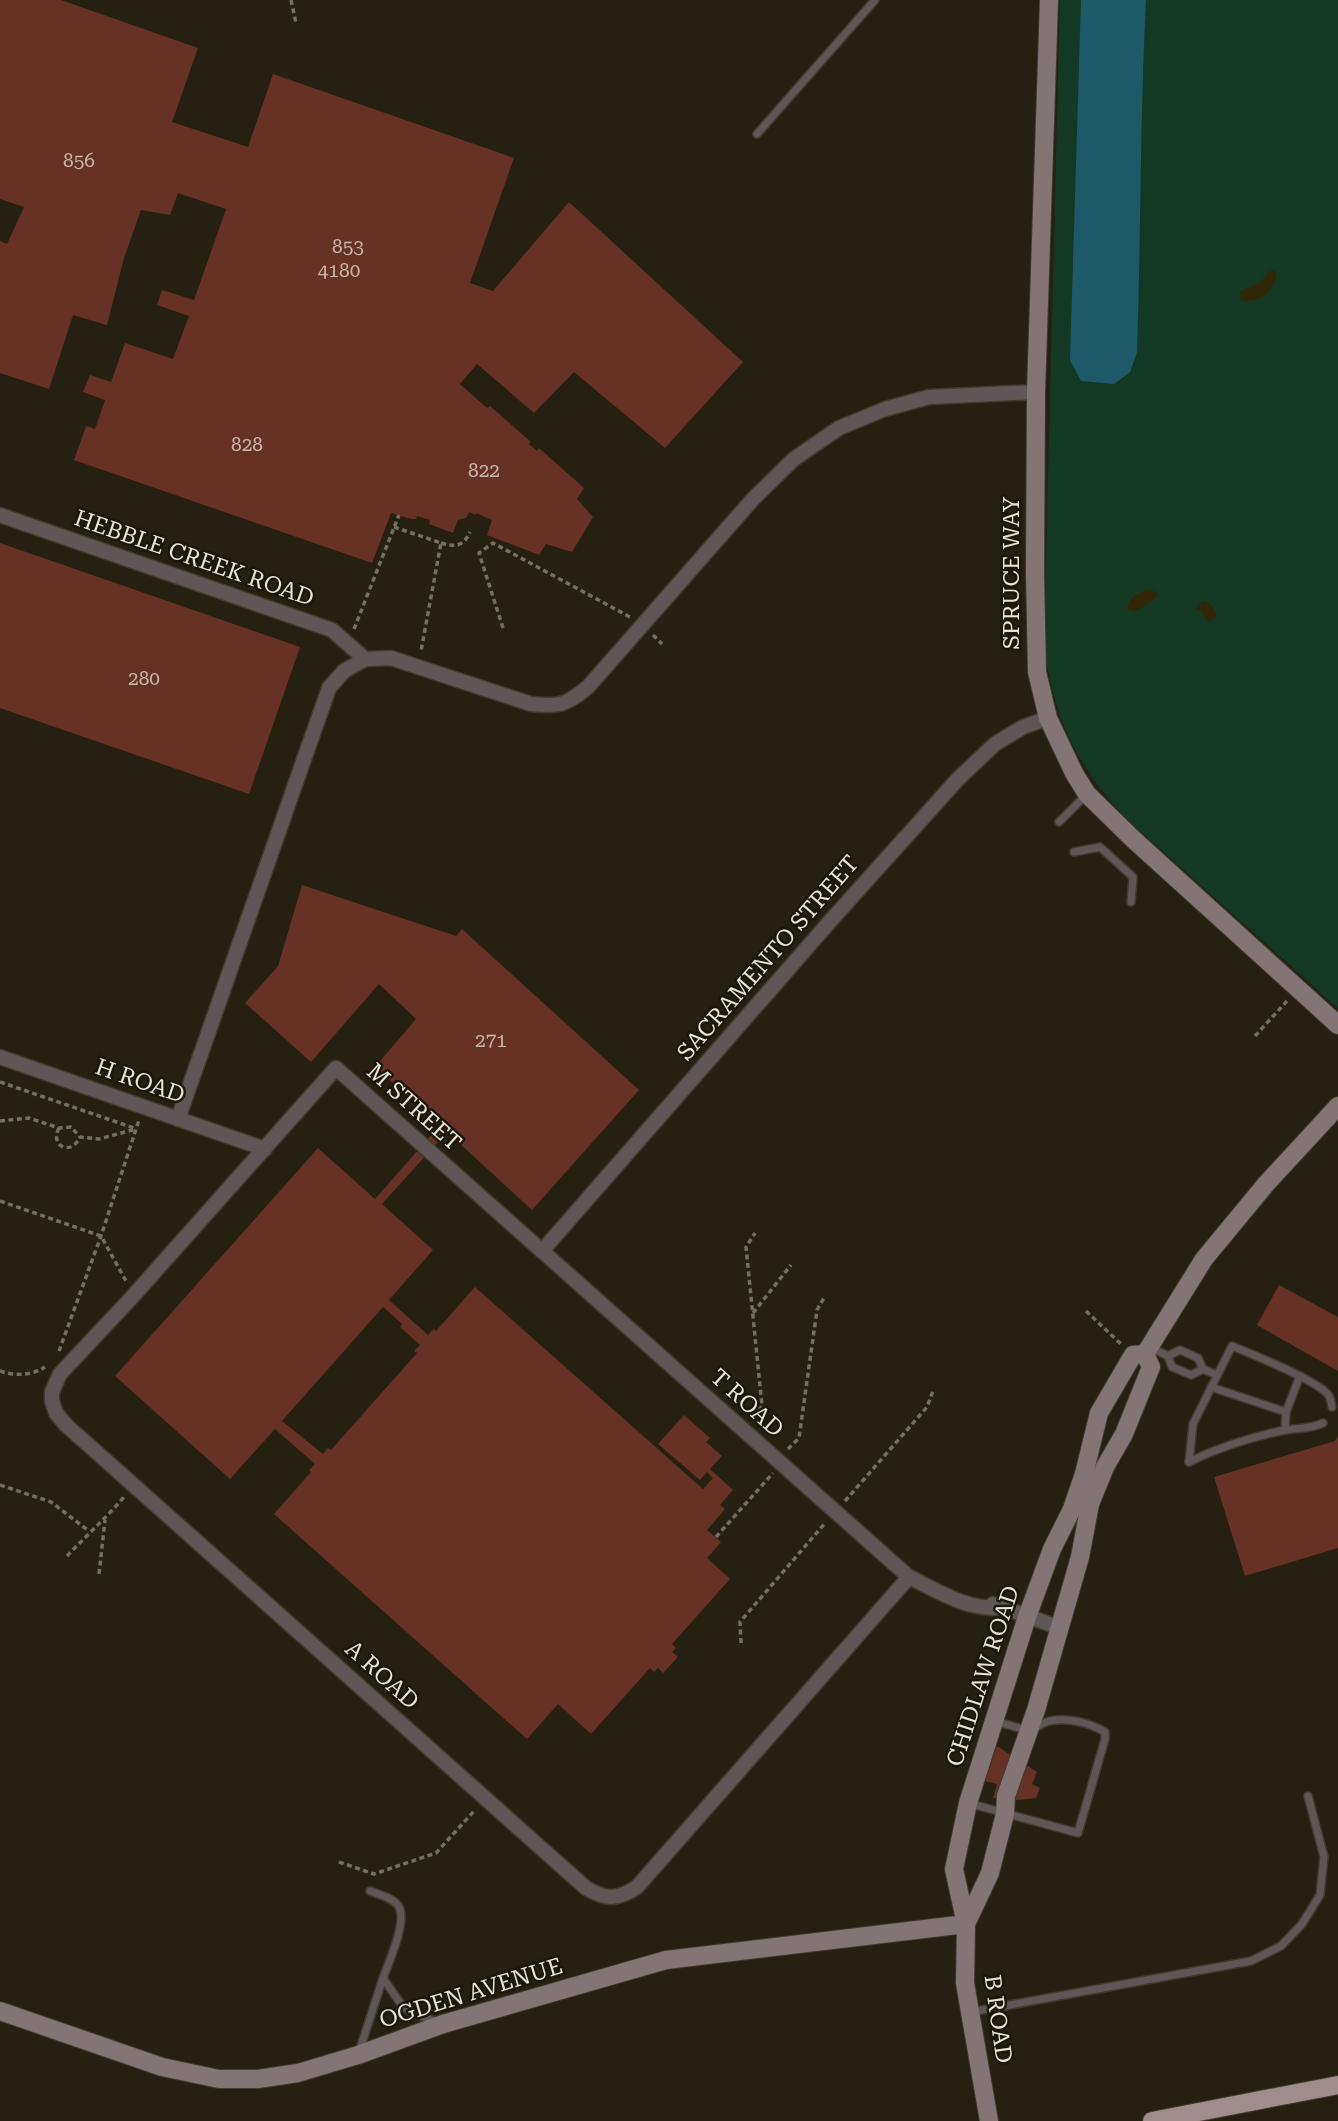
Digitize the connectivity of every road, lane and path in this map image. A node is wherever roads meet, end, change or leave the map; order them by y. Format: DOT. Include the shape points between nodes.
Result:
graph roads {
  1 [pos="291,0"];
  2 [pos="874,0"];
  3 [pos="1049,0"];
  4 [pos="296,23"];
  5 [pos="757,134"];
  6 [pos="1036,392"];
  7 [pos="0,515"];
  8 [pos="399,515"];
  9 [pos="394,527"];
  10 [pos="470,532"];
  11 [pos="441,543"];
  12 [pos="641,626"];
  13 [pos="503,628"];
  14 [pos="348,644"];
  15 [pos="663,644"];
  16 [pos="365,659"];
  17 [pos="418,667"];
  18 [pos="1048,718"];
  19 [pos="1087,794"];
  20 [pos="1059,822"];
  21 [pos="1074,852"];
  22 [pos="1131,902"];
  23 [pos="1298,989"];
  24 [pos="1338,1025"];
  25 [pos="1255,1036"];
  26 [pos="0,1057"];
  27 [pos="0,1082"];
  28 [pos="144,1106"];
  29 [pos="1338,1106"];
  30 [pos="178,1119"];
  31 [pos="0,1121"];
  32 [pos="59,1128"];
  33 [pos="136,1129"];
  34 [pos="80,1136"];
  35 [pos="265,1149"];
  36 [pos="0,1201"];
  37 [pos="755,1233"];
  38 [pos="101,1236"];
  39 [pos="542,1251"];
  40 [pos="790,1265"];
  41 [pos="134,1295"];
  42 [pos="825,1296"];
  43 [pos="753,1313"];
  44 [pos="1148,1350"];
  45 [pos="57,1354"];
  46 [pos="1168,1356"];
  47 [pos="50,1364"];
  48 [pos="1203,1369"];
  49 [pos="0,1371"];
  50 [pos="1217,1376"];
  51 [pos="1300,1377"];
  52 [pos="1211,1387"];
  53 [pos="1332,1407"];
  54 [pos="1286,1412"];
  55 [pos="1323,1423"];
  56 [pos="742,1429"];
  57 [pos="1285,1430"];
  58 [pos="780,1462"];
  59 [pos="0,1485"];
  60 [pos="134,1485"];
  61 [pos="105,1519"];
  62 [pos="89,1531"];
  63 [pos="716,1537"];
  64 [pos="67,1556"];
  65 [pos="99,1574"];
  66 [pos="909,1577"];
  67 [pos="1027,1617"];
  68 [pos="1058,1627"];
  69 [pos="993,1720"];
  70 [pos="1030,1731"];
  71 [pos="1308,1796"];
  72 [pos="486,1798"];
  73 [pos="968,1803"];
  74 [pos="1004,1814"];
  75 [pos="339,1862"];
  76 [pos="370,1891"];
  77 [pos="966,1924"];
  78 [pos="383,1978"];
  79 [pos="0,2011"];
  80 [pos="970,2013"];
  81 [pos="443,2024"];
  82 [pos="358,2055"];
  83 [pos="1338,2085"];
  84 [pos="989,2121"];
  85 [pos="1152,2121"];
  1 -- 4 [label="path"];
  2 -- 5 [label="lane"];
  3 -- 6 [label="street, SPRUCE WAY"];
  6 -- 12 [label="street" via="929,397 839,428 794,459 753,499"];
  6 -- 18 [label="street, SPRUCE WAY" via="1037,672"];
  7 -- 14 [label="street, HEBBLE CREEK ROAD" via="332,630"];
  8 -- 9 [label="path"];
  9 -- 11 [label="path"];
  9 -- 14 [label="path"];
  10 -- 11 [label="path" via="460,545"];
  11 -- 17 [label="path"];
  12 -- 13 [label="path" via="493,543 479,553"];
  12 -- 15 [label="path"];
  12 -- 17 [label="street" via="588,687 569,702 550,706"];
  14 -- 16 [label="street, HEBBLE CREEK ROAD"];
  16 -- 17 [label="street" via="391,657"];
  16 -- 30 [label="street" via="344,671 329,688"];
  18 -- 19 [label="street, SPRUCE WAY"];
  18 -- 39 [label="street, SACRAMENTO STREET" via="995,744 957,779"];
  19 -- 20 [label="lane"];
  19 -- 23 [label="street, SPRUCE WAY"];
  21 -- 22 [label="lane" via="1100,847 1133,877"];
  23 -- 24 [label="street, SPRUCE WAY"];
  23 -- 25 [label="path"];
  26 -- 28 [label="street, H ROAD"];
  27 -- 33 [label="path"];
  28 -- 30 [label="street, H ROAD"];
  28 -- 33 [label="path"];
  29 -- 44 [label="street, CHIDLAW ROAD" via="1204,1259"];
  30 -- 35 [label="street, H ROAD"];
  31 -- 32 [label="path" via="29,1118"];
  32 -- 34 [label="path" via="71,1127"];
  32 -- 34 [label="path" via="56,1140 66,1148"];
  33 -- 34 [label="path" via="99,1139"];
  33 -- 38 [label="path"];
  35 -- 39 [label="street, M STREET" via="336,1068"];
  35 -- 41 [label="street, A ROAD"];
  36 -- 38 [label="path"];
  37 -- 43 [label="path" via="746,1247"];
  38 -- 41 [label="path"];
  38 -- 45 [label="path"];
  39 -- 56 [label="street, T ROAD"];
  40 -- 43 [label="path"];
  41 -- 60 [label="street, A ROAD" via="60,1374 52,1392 56,1413 66,1425"];
  42 -- 58 [label="path" via="817,1310 799,1438"];
  43 -- 56 [label="path" via="762,1406"];
  44 -- 46 [label="lane"];
  44 -- 67 [label="street, CHIDLAW ROAD" via="1133,1355 1099,1413 1072,1509"];
  44 -- 68 [label="street, CHIDLAW ROAD" via="1151,1367 1090,1504 1080,1557"];
  46 -- 48 [label="lane" via="1180,1350 1198,1358"];
  46 -- 48 [label="lane" via="1172,1367 1191,1375"];
  47 -- 49 [label="path" via="26,1374"];
  48 -- 50 [label="lane"];
  50 -- 51 [label="lane" via="1232,1346"];
  50 -- 52 [label="lane"];
  51 -- 53 [label="lane" via="1322,1389"];
  51 -- 54 [label="lane"];
  52 -- 54 [label="lane"];
  52 -- 57 [label="lane" via="1193,1424 1189,1462"];
  54 -- 57 [label="lane"];
  55 -- 57 [label="lane"];
  56 -- 58 [label="street, T ROAD"];
  58 -- 63 [label="path"];
  58 -- 66 [label="street, T ROAD"];
  59 -- 62 [label="path" via="51,1502"];
  60 -- 61 [label="path"];
  60 -- 72 [label="street, A ROAD"];
  61 -- 62 [label="path"];
  61 -- 65 [label="path"];
  62 -- 64 [label="path"];
  66 -- 67 [label="street, T ROAD" via="985,1599"];
  66 -- 72 [label="street, A ROAD" via="638,1887 625,1896 611,1898 586,1888"];
  67 -- 68 [label="street, T ROAD"];
  67 -- 69 [label="street, CHIDLAW ROAD"];
  68 -- 70 [label="street, CHIDLAW ROAD"];
  69 -- 70 [label="lane"];
  69 -- 73 [label="street, CHIDLAW ROAD"];
  70 -- 74 [label="street, CHIDLAW ROAD" via="1029,1756 1015,1799"];
  70 -- 74 [label="lane" via="1048,1721 1068,1720 1097,1727 1105,1732 1105,1739 1077,1833"];
  71 -- 80 [label="lane" via="1324,1857 1320,1895 1281,1946 1251,1961"];
  72 -- 75 [label="path" via="436,1853 374,1874"];
  73 -- 74 [label="lane"];
  73 -- 77 [label="street, CHIDLAW ROAD" via="954,1869"];
  74 -- 77 [label="street" via="990,1873"];
  76 -- 78 [label="lane" via="390,1898 403,1919"];
  77 -- 80 [label="street, B ROAD" via="965,1983"];
  77 -- 81 [label="street, OGDEN AVENUE" via="666,1960"];
  78 -- 81 [label="lane" via="403,2007"];
  78 -- 82 [label="lane"];
  79 -- 82 [label="street, OGDEN AVENUE" via="162,2067 219,2079 298,2073"];
  80 -- 84 [label="street, B ROAD"];
  81 -- 82 [label="street, OGDEN AVENUE"];
  83 -- 85 [label="main road"];
}
